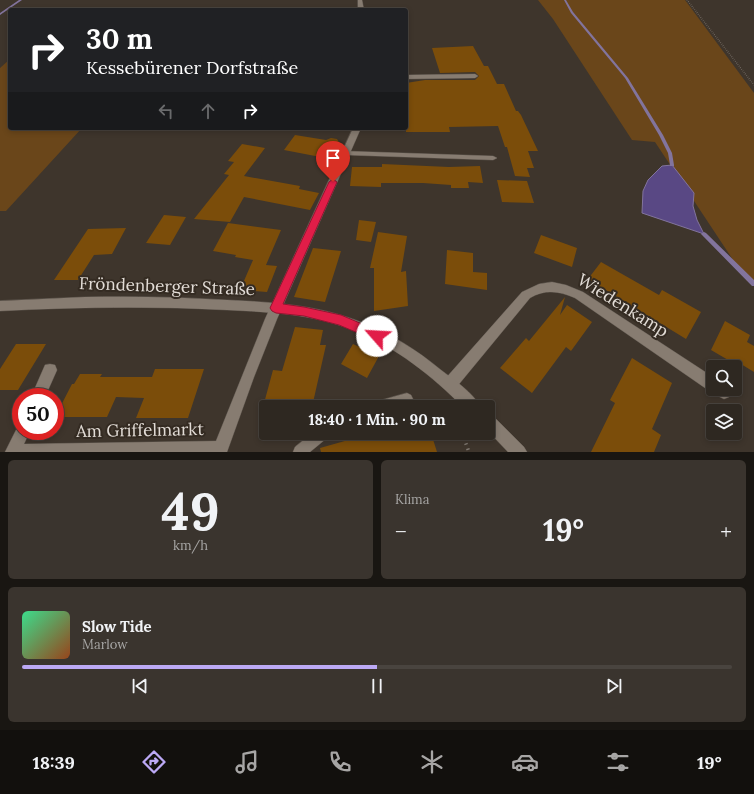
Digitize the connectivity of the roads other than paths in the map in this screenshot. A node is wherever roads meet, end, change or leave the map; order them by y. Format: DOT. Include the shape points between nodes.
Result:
graph roads {
  1 [pos="475,76"];
  2 [pos="408,77"];
  3 [pos="356,130"];
  4 [pos="346,153"];
  5 [pos="493,158"];
  6 [pos="0,306"];
  7 [pos="276,308"];
  8 [pos="50,370"];
  9 [pos="706,380"];
  10 [pos="450,384"];
  11 [pos="42,388"];
  12 [pos="407,399"];
  13 [pos="403,400"];
  14 [pos="466,400"];
  15 [pos="495,428"];
  16 [pos="18,440"];
  17 [pos="314,440"];
  18 [pos="220,450"];
  19 [pos="13,452"];
  20 [pos="300,452"];
  21 [pos="519,452"];
  1 -- 2 [label="lane"];
  3 -- 4 [label="street"];
  4 -- 5 [label="lane"];
  4 -- 7 [label="street"];
  6 -- 7 [label="street, Fröndenberger Straße" via="75,301 132,301"];
  7 -- 10 [label="street, Fröndenberger Straße" via="341,320 367,330"];
  7 -- 18 [label="street"];
  8 -- 11 [label="street"];
  9 -- 10 [label="street, Wiedenkamp" via="579,295 559,287 549,287 526,295"];
  10 -- 14 [label="street, Fröndenberger Straße"];
  12 -- 13 [label="lane"];
  15 -- 21 [label="street"];
  16 -- 19 [label="street, Am Griffelmarkt"];
  17 -- 20 [label="lane"];
  18 -- 19 [label="street, Am Griffelmarkt"];
}
